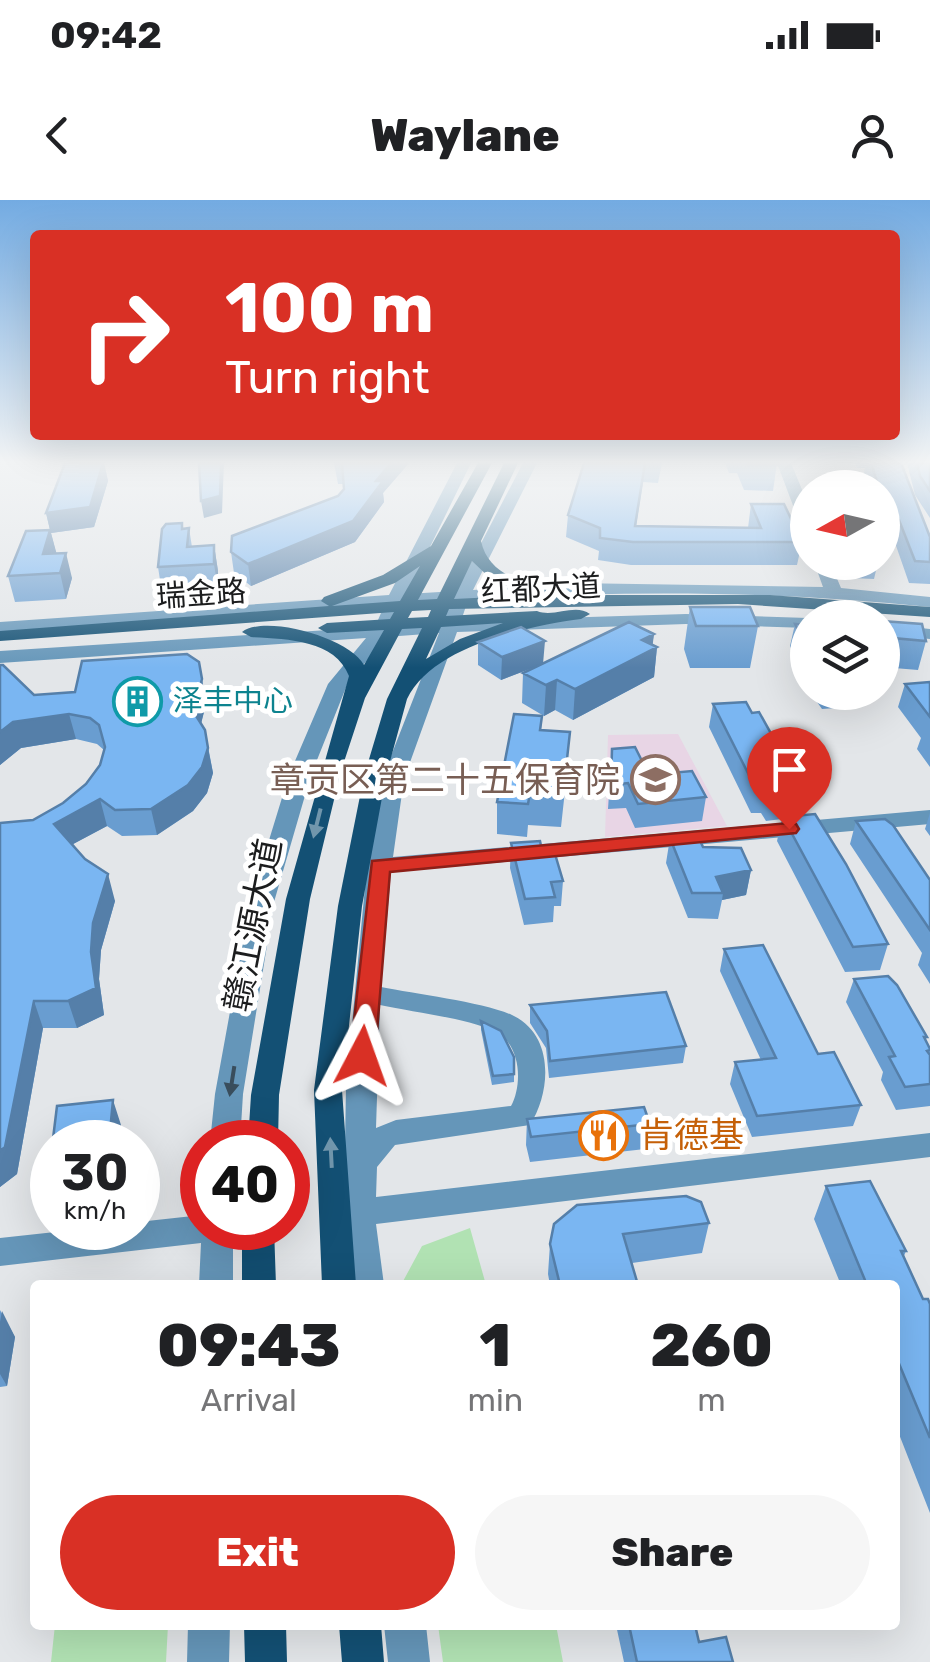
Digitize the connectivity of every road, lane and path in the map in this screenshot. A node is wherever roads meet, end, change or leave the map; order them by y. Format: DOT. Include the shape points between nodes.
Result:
graph roads {
  1 [pos="427,531"];
  2 [pos="446,531"];
  3 [pos="484,531"];
  4 [pos="489,531"];
  5 [pos="436,548"];
  6 [pos="476,552"];
  7 [pos="412,566"];
  8 [pos="829,580"];
  9 [pos="536,591"];
  10 [pos="834,592"];
  11 [pos="930,602"];
  12 [pos="310,606"];
  13 [pos="576,606"];
  14 [pos="790,612"];
  15 [pos="930,612"];
  16 [pos="447,613"];
  17 [pos="395,615"];
  18 [pos="900,620"];
  19 [pos="790,622"];
  20 [pos="930,623"];
  21 [pos="242,625"];
  22 [pos="514,626"];
  23 [pos="0,627"];
  24 [pos="900,631"];
  25 [pos="930,634"];
  26 [pos="0,636"];
  27 [pos="300,636"];
  28 [pos="0,647"];
  29 [pos="0,657"];
  30 [pos="437,659"];
  31 [pos="355,666"];
  32 [pos="354,701"];
  33 [pos="396,702"];
  34 [pos="930,817"];
  35 [pos="380,866"];
  36 [pos="367,993"];
  37 [pos="227,1120"];
  38 [pos="263,1120"];
  39 [pos="930,1145"];
  40 [pos="362,1163"];
  41 [pos="346,1214"];
  42 [pos="180,1232"];
  43 [pos="215,1250"];
  44 [pos="258,1250"];
  45 [pos="0,1252"];
  46 [pos="216,1280"];
  47 [pos="259,1280"];
  48 [pos="339,1280"];
  49 [pos="366,1280"];
  50 [pos="209,1630"];
  51 [pos="266,1630"];
  52 [pos="360,1630"];
  53 [pos="406,1630"];
  54 [pos="208,1662"];
  55 [pos="266,1662"];
  56 [pos="363,1662"];
  57 [pos="409,1662"];
  1 -- 7 [label="street"];
  2 -- 5 [label="main road, 赣江源大道"];
  3 -- 6 [label="main road"];
  4 -- 6 [label="street"];
  5 -- 7 [label="main road"];
  5 -- 17 [label="main road, 赣江源大道"];
  6 -- 9 [label="main road" via="500,578"];
  6 -- 16 [label="main road"];
  7 -- 12 [label="main road"];
  7 -- 17 [label="street"];
  8 -- 10 [label="street"];
  9 -- 10 [label="street" via="670,586"];
  9 -- 13 [label="main road"];
  9 -- 16 [label="street"];
  10 -- 11 [label="street"];
  12 -- 17 [label="street"];
  12 -- 21 [label="main road"];
  12 -- 23 [label="street"];
  13 -- 14 [label="main road, 红都大道"];
  13 -- 15 [label="main road, 红都大道" via="764,598"];
  13 -- 16 [label="main road, 红都大道"];
  13 -- 22 [label="main road"];
  16 -- 17 [label="street"];
  16 -- 17 [label="street"];
  16 -- 22 [label="street"];
  16 -- 30 [label="street"];
  16 -- 33 [label="main road"];
  17 -- 21 [label="main road, 瑞金路"];
  17 -- 27 [label="street"];
  17 -- 31 [label="street"];
  17 -- 32 [label="main road, 赣江源大道"];
  18 -- 20 [label="main road"];
  19 -- 22 [label="street"];
  21 -- 26 [label="main road, 瑞金路"];
  21 -- 27 [label="main road"];
  21 -- 28 [label="main road, 瑞金路"];
  22 -- 30 [label="main road"];
  24 -- 25 [label="street"];
  27 -- 29 [label="street"];
  27 -- 31 [label="main road" via="336,648"];
  30 -- 33 [label="main road"];
  30 -- 35 [label="street" via="393,779"];
  31 -- 32 [label="main road" via="360,684"];
  31 -- 37 [label="street, one-way" via="338,684 300,775 262,902"];
  32 -- 33 [label="main road"];
  32 -- 38 [label="main road, 赣江源大道, one-way" via="298,899"];
  41 -- 33 [label="main road, one-way" via="328,1090 348,924"];
  34 -- 35 [label="street"];
  35 -- 36 [label="street"];
  36 -- 40 [label="street"];
  36 -- 40 [label="street" via="504,1023 526,1047 534,1082 532,1102 520,1117 396,1132"];
  39 -- 41 [label="street"];
  40 -- 41 [label="street"];
  41 -- 48 [label="main road"];
  41 -- 49 [label="street"];
  42 -- 45 [label="street"];
  43 -- 46 [label="street"];
  44 -- 47 [label="main road"];
  50 -- 54 [label="street"];
  51 -- 55 [label="main road"];
  52 -- 56 [label="main road"];
  53 -- 57 [label="street"];
}
